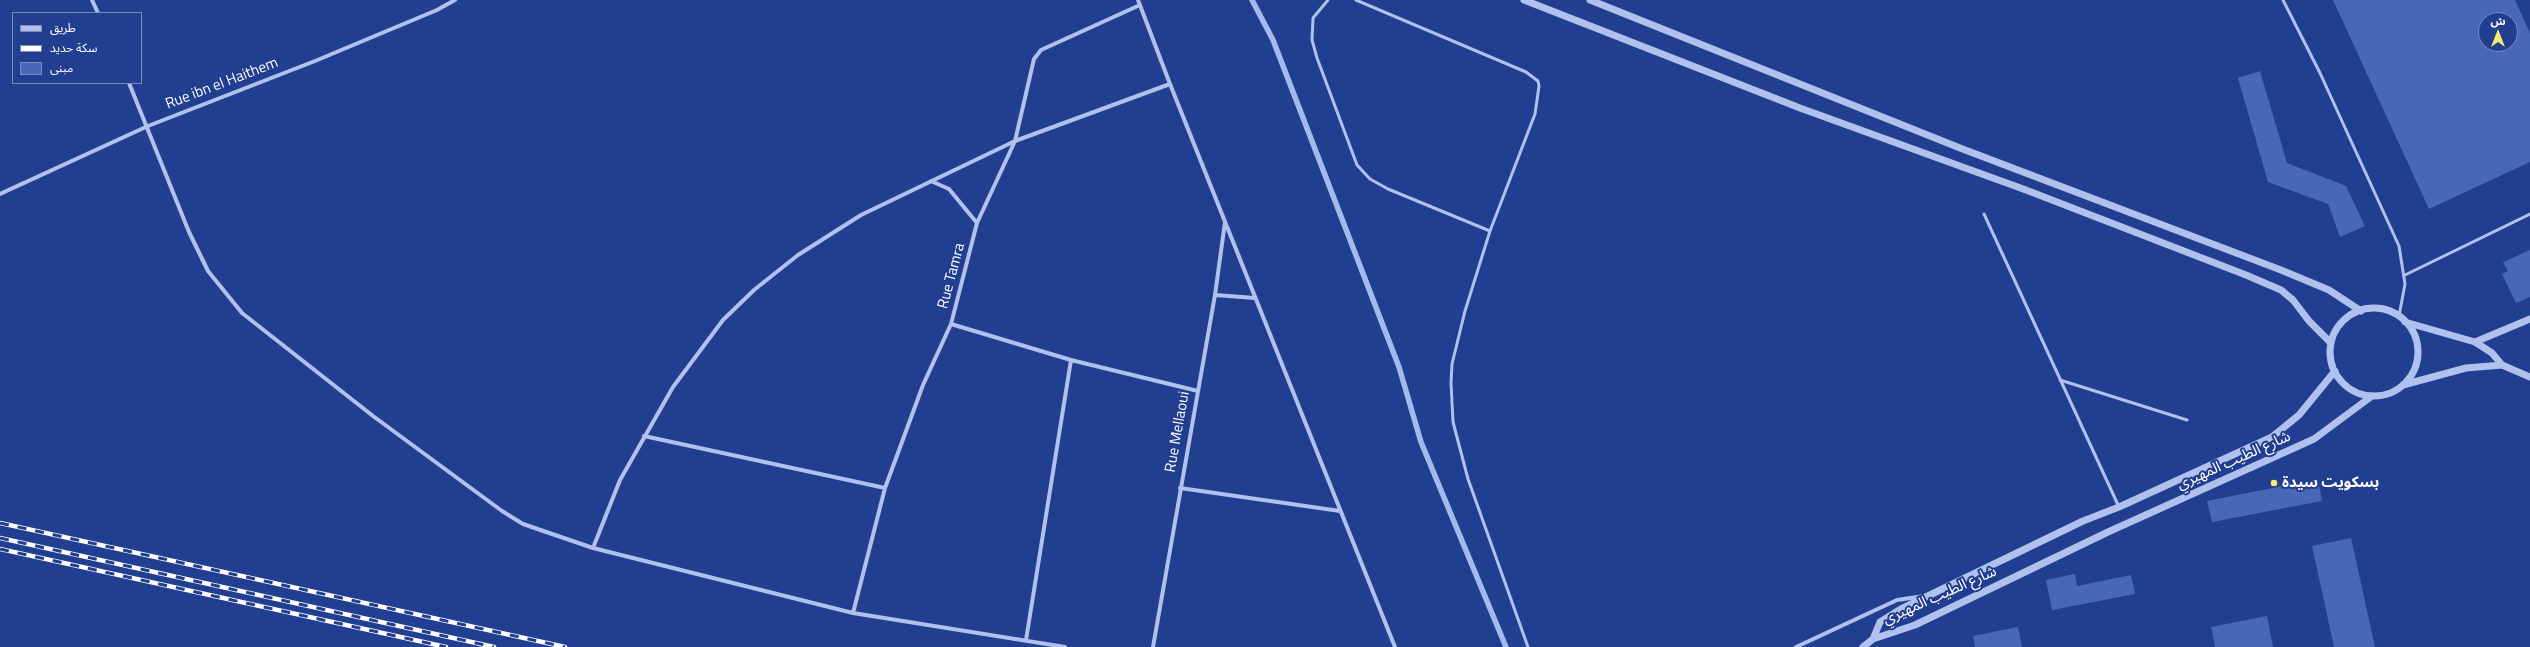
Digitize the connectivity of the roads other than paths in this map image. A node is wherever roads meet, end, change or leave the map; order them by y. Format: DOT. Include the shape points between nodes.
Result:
graph roads {
  1 [pos="92,0"];
  2 [pos="455,0"];
  3 [pos="1138,0"];
  4 [pos="1328,0"];
  5 [pos="1356,0"];
  6 [pos="1524,0"];
  7 [pos="1590,0"];
  8 [pos="2283,0"];
  9 [pos="1140,5"];
  10 [pos="98,12"];
  11 [pos="129,84"];
  12 [pos="1170,84"];
  13 [pos="148,126"];
  14 [pos="1015,140"];
  15 [pos="931,181"];
  16 [pos="0,194"];
  17 [pos="1984,214"];
  18 [pos="2530,214"];
  19 [pos="1225,222"];
  20 [pos="978,223"];
  21 [pos="1490,230"];
  22 [pos="2405,275"];
  23 [pos="1215,295"];
  24 [pos="1255,298"];
  25 [pos="2361,311"];
  26 [pos="2398,316"];
  27 [pos="2530,319"];
  28 [pos="2406,322"];
  29 [pos="951,324"];
  30 [pos="2475,342"];
  31 [pos="2331,343"];
  32 [pos="1071,360"];
  33 [pos="2502,365"];
  34 [pos="2335,371"];
  35 [pos="2530,378"];
  36 [pos="2060,380"];
  37 [pos="2403,385"];
  38 [pos="1198,391"];
  39 [pos="2372,396"];
  40 [pos="2187,420"];
  41 [pos="644,436"];
  42 [pos="885,488"];
  43 [pos="1180,488"];
  44 [pos="2119,507"];
  45 [pos="1340,511"];
  46 [pos="593,548"];
  47 [pos="1931,596"];
  48 [pos="853,614"];
  49 [pos="1873,639"];
  50 [pos="1026,640"];
  51 [pos="1065,647"];
  52 [pos="1153,647"];
  53 [pos="1395,647"];
  54 [pos="1528,647"];
  55 [pos="1796,647"];
  56 [pos="1863,647"];
  1 -- 10 [label="street"];
  2 -- 13 [label="street, Rue ibn el Haithem" via="315,61"];
  3 -- 9 [label="street"];
  4 -- 21 [label="lane" via="1313,18 1312,40 1357,165 1370,179 1388,189"];
  5 -- 21 [label="lane" via="1526,72 1538,81 1540,92 1535,114"];
  6 -- 31 [label="street" via="1800,108 2026,190 2246,275 2281,290"];
  7 -- 25 [label="street" via="1967,151 2281,270 2329,290"];
  8 -- 22 [label="lane" via="2320,73 2399,246"];
  9 -- 12 [label="street"];
  9 -- 14 [label="street, Rue Tamra" via="1041,50 1034,59 1030,72"];
  11 -- 13 [label="street"];
  12 -- 14 [label="street"];
  12 -- 19 [label="street"];
  13 -- 16 [label="street, Rue ibn el Haithem"];
  13 -- 46 [label="street" via="208,271 242,313 373,416 502,511 523,524"];
  14 -- 15 [label="street"];
  14 -- 20 [label="street, Rue Tamra"];
  15 -- 20 [label="street" via="949,189"];
  15 -- 41 [label="street" via="861,215 798,256 754,290 723,320 695,355"];
  17 -- 36 [label="lane"];
  18 -- 22 [label="lane"];
  19 -- 23 [label="street, Rue Mellaoui"];
  19 -- 24 [label="street"];
  20 -- 29 [label="street, Rue Tamra"];
  21 -- 54 [label="lane" via="1458,337 1452,364 1451,403 1468,479"];
  22 -- 26 [label="lane" via="2404,300"];
  23 -- 24 [label="street"];
  23 -- 38 [label="street, Rue Mellaoui"];
  24 -- 45 [label="street"];
  25 -- 26 [label="street" via="2380,309"];
  25 -- 31 [label="street" via="2342,323"];
  26 -- 28 [label="street"];
  27 -- 30 [label="street"];
  28 -- 30 [label="street"];
  28 -- 37 [label="street" via="2417,342 2418,354 2416,365"];
  29 -- 32 [label="street"];
  29 -- 42 [label="street, Rue Tamra" via="923,386"];
  30 -- 33 [label="street" via="2492,353"];
  31 -- 34 [label="street" via="2330,357"];
  32 -- 38 [label="street"];
  32 -- 50 [label="street"];
  33 -- 35 [label="street"];
  33 -- 37 [label="street" via="2466,368"];
  34 -- 39 [label="street" via="2350,389"];
  34 -- 44 [label="street, شارع الطيب المهيري" via="2299,415 2272,437"];
  36 -- 40 [label="lane"];
  36 -- 44 [label="lane"];
  37 -- 39 [label="street" via="2383,395"];
  38 -- 43 [label="street, Rue Mellaoui"];
  39 -- 49 [label="street, شارع الطيب المهيري" via="2314,439 2108,532 1915,625"];
  41 -- 42 [label="street"];
  41 -- 46 [label="street" via="620,480"];
  42 -- 48 [label="street, Rue Tamra"];
  43 -- 45 [label="street"];
  43 -- 52 [label="street, Rue Mellaoui"];
  44 -- 47 [label="street, شارع الطيب المهيري" via="2083,521"];
  45 -- 53 [label="street"];
  46 -- 48 [label="street"];
  47 -- 49 [label="street, شارع الطيب المهيري" via="1880,622"];
  47 -- 55 [label="street" via="1913,596 1897,600"];
  48 -- 50 [label="street"];
  49 -- 56 [label="street"];
  50 -- 51 [label="street"];
}
